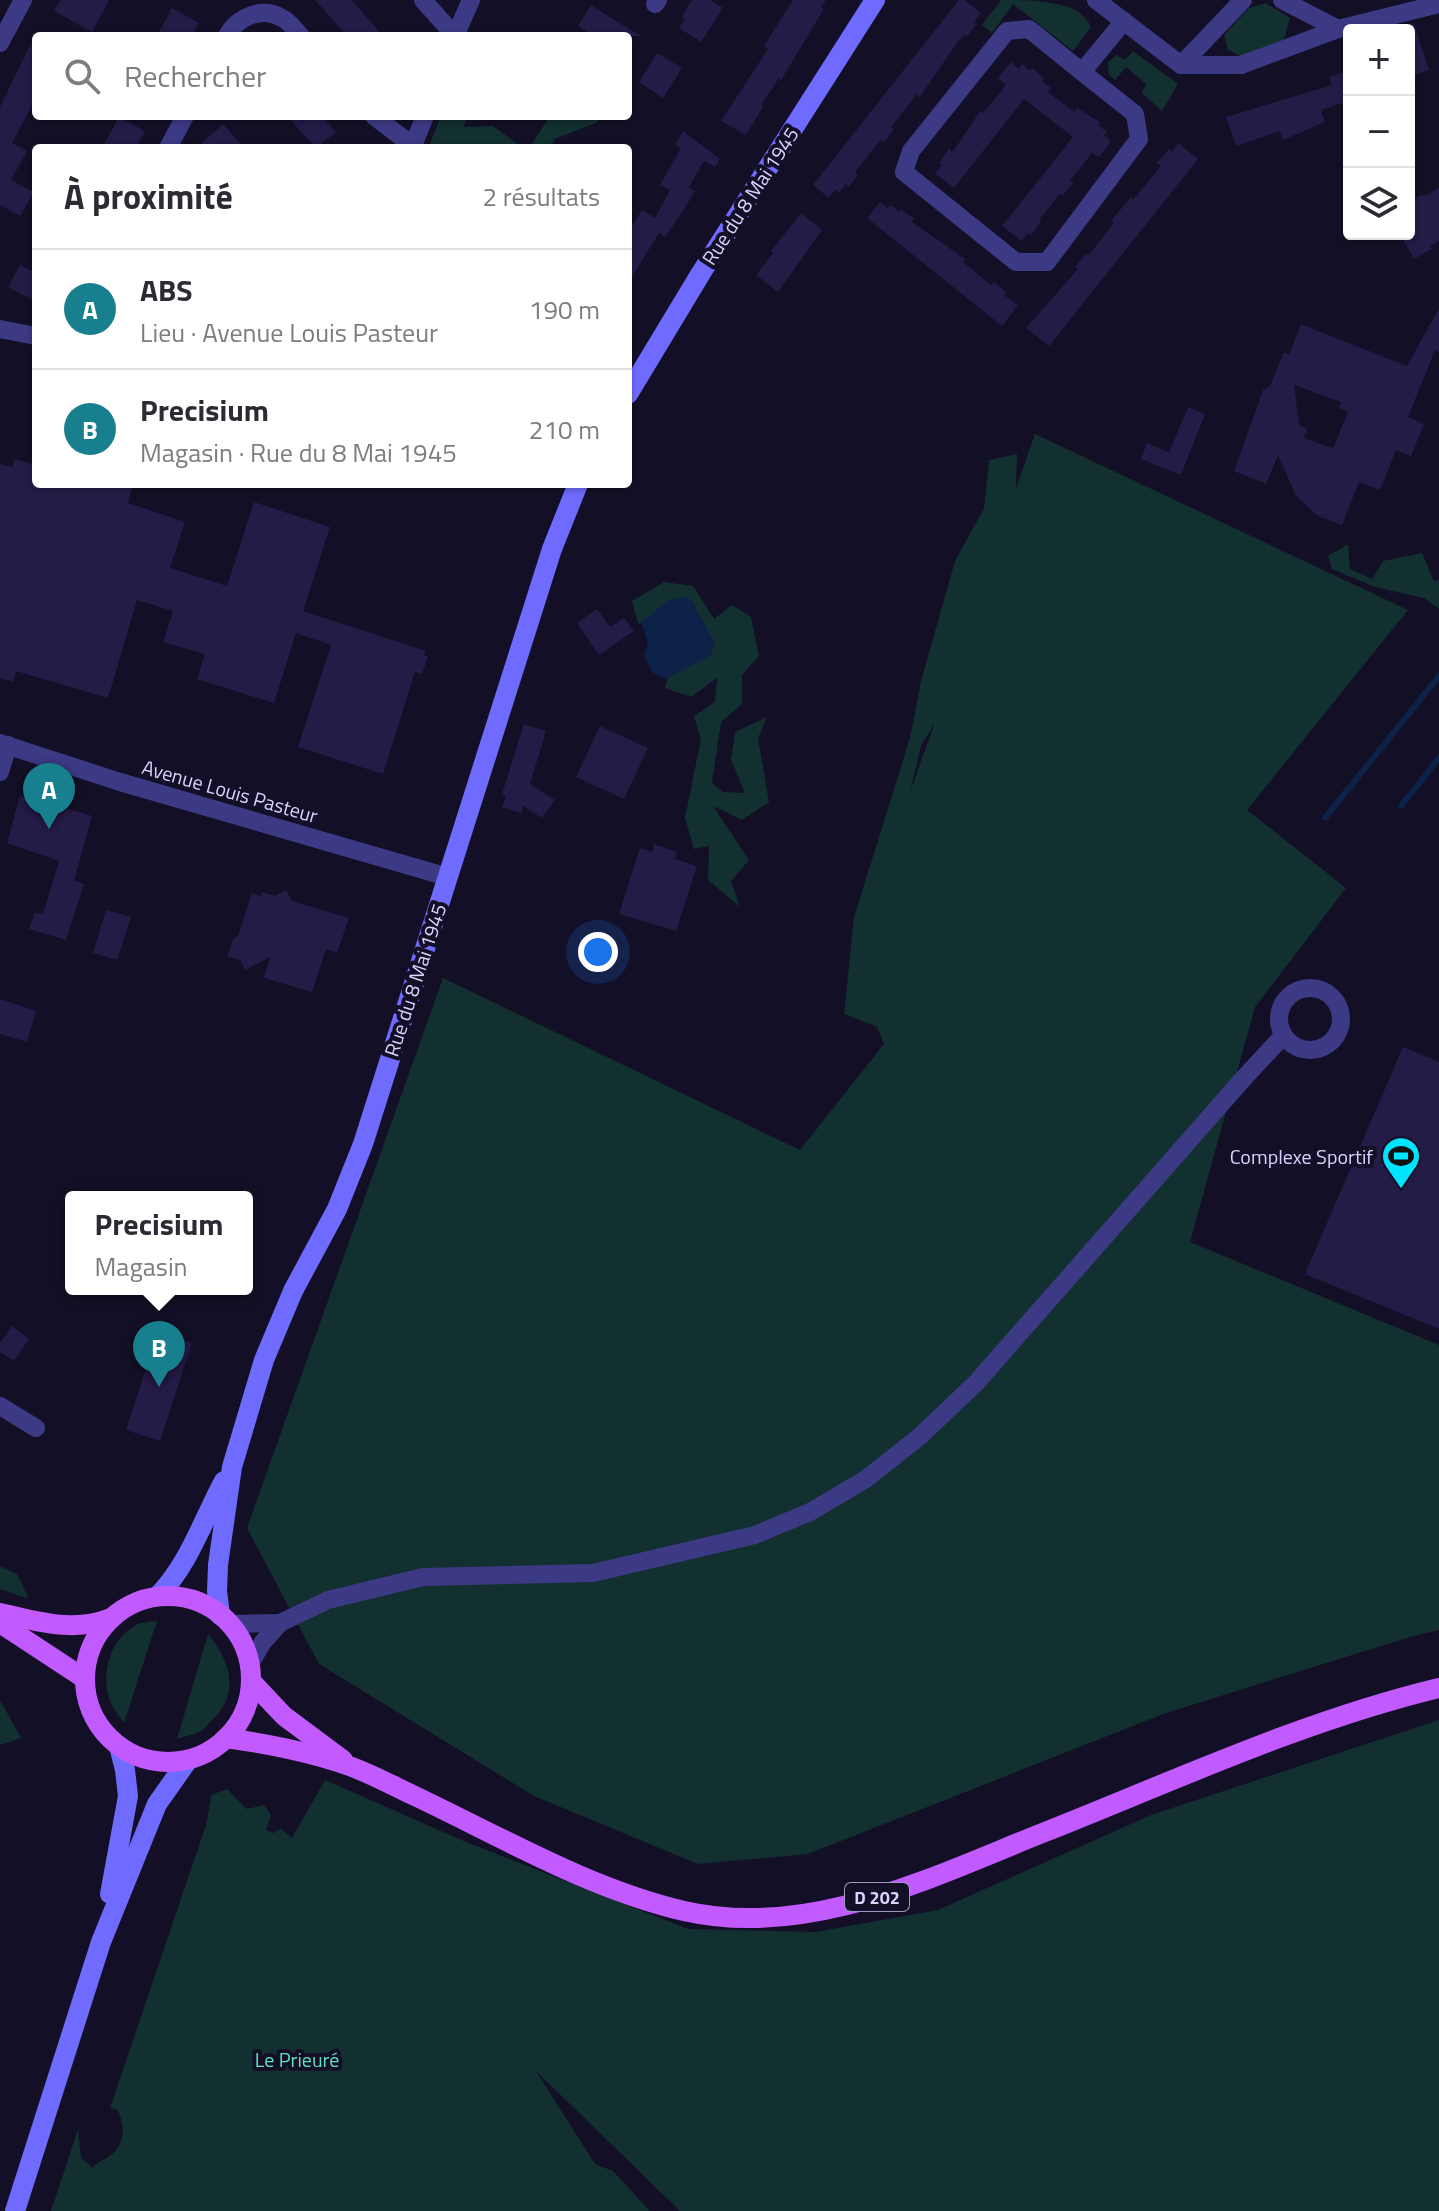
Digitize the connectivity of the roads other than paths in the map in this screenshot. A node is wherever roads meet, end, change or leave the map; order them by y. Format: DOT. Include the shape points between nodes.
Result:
graph roads {
  1 [pos="23,0"];
  2 [pos="423,0"];
  3 [pos="471,0"];
  4 [pos="875,0"];
  5 [pos="1096,0"];
  6 [pos="1243,0"];
  7 [pos="1282,0"];
  8 [pos="1439,4"];
  9 [pos="1124,21"];
  10 [pos="1338,29"];
  11 [pos="229,32"];
  12 [pos="297,32"];
  13 [pos="451,32"];
  14 [pos="457,32"];
  15 [pos="0,43"];
  16 [pos="1181,65"];
  17 [pos="1082,72"];
  18 [pos="183,120"];
  19 [pos="379,120"];
  20 [pos="423,120"];
  21 [pos="170,144"];
  22 [pos="409,144"];
  23 [pos="414,144"];
  24 [pos="0,329"];
  25 [pos="32,335"];
  26 [pos="632,387"];
  27 [pos="576,488"];
  28 [pos="4,744"];
  29 [pos="0,772"];
  30 [pos="448,877"];
  31 [pos="1283,1036"];
  32 [pos="0,1406"];
  33 [pos="36,1428"];
  34 [pos="232,1467"];
  35 [pos="158,1596"];
  36 [pos="0,1613"];
  37 [pos="111,1618"];
  38 [pos="225,1619"];
  39 [pos="0,1623"];
  40 [pos="280,1623"];
  41 [pos="250,1673"];
  42 [pos="85,1679"];
  43 [pos="1439,1688"];
  44 [pos="226,1738"];
  45 [pos="119,1746"];
  46 [pos="188,1760"];
  47 [pos="352,1767"];
  48 [pos="101,1942"];
  49 [pos="15,2211"];
  1 -- 15 [label="street"];
  2 -- 13 [label="street"];
  3 -- 14 [label="street"];
  4 -- 26 [label="main road, Rue du 8 Mai 1945"];
  5 -- 9 [label="street"];
  6 -- 16 [label="street"];
  7 -- 10 [label="street"];
  8 -- 10 [label="street"];
  9 -- 16 [label="street"];
  9 -- 17 [label="street"];
  10 -- 16 [label="street" via="1241,65"];
  11 -- 12 [label="street" via="246,17 271,14 284,18"];
  17 -- 17 [label="street" via="1135,114 1139,139 1047,262 1016,262 904,172 911,151 1007,31 1029,29"];
  18 -- 21 [label="street"];
  19 -- 22 [label="street"];
  20 -- 23 [label="street"];
  24 -- 25 [label="street"];
  27 -- 30 [label="main road, Rue du 8 Mai 1945" via="552,549"];
  28 -- 29 [label="street"];
  28 -- 30 [label="street, Avenue Louis Pasteur"];
  30 -- 34 [label="main road, Rue du 8 Mai 1945" via="363,1144 337,1209 270,1342"];
  31 -- 40 [label="street" via="976,1383 866,1479 810,1512 755,1535 593,1573 423,1577 328,1600"];
  32 -- 33 [label="street"];
  34 -- 35 [label="main road" via="198,1537"];
  34 -- 38 [label="main road" via="218,1565 217,1591"];
  35 -- 37 [label="main road" via="133,1603"];
  35 -- 38 [label="main road" via="191,1599"];
  36 -- 37 [label="main road" via="56,1625 91,1626"];
  37 -- 42 [label="main road" via="89,1652"];
  38 -- 40 [label="street"];
  38 -- 41 [label="main road" via="243,1643"];
  39 -- 42 [label="main road"];
  40 -- 41 [label="street" via="263,1642"];
  41 -- 44 [label="main road" via="241,1718"];
  41 -- 47 [label="main road, D 202" via="284,1716"];
  42 -- 45 [label="main road" via="92,1713"];
  43 -- 47 [label="main road, D 202" via="1271,1742 884,1895 794,1916 686,1912 623,1893"];
  44 -- 46 [label="main road"];
  44 -- 47 [label="main road, D 202"];
  45 -- 46 [label="main road" via="159,1762"];
  45 -- 48 [label="main road" via="128,1796"];
  46 -- 48 [label="main road" via="157,1804"];
  48 -- 49 [label="main road"];
}
